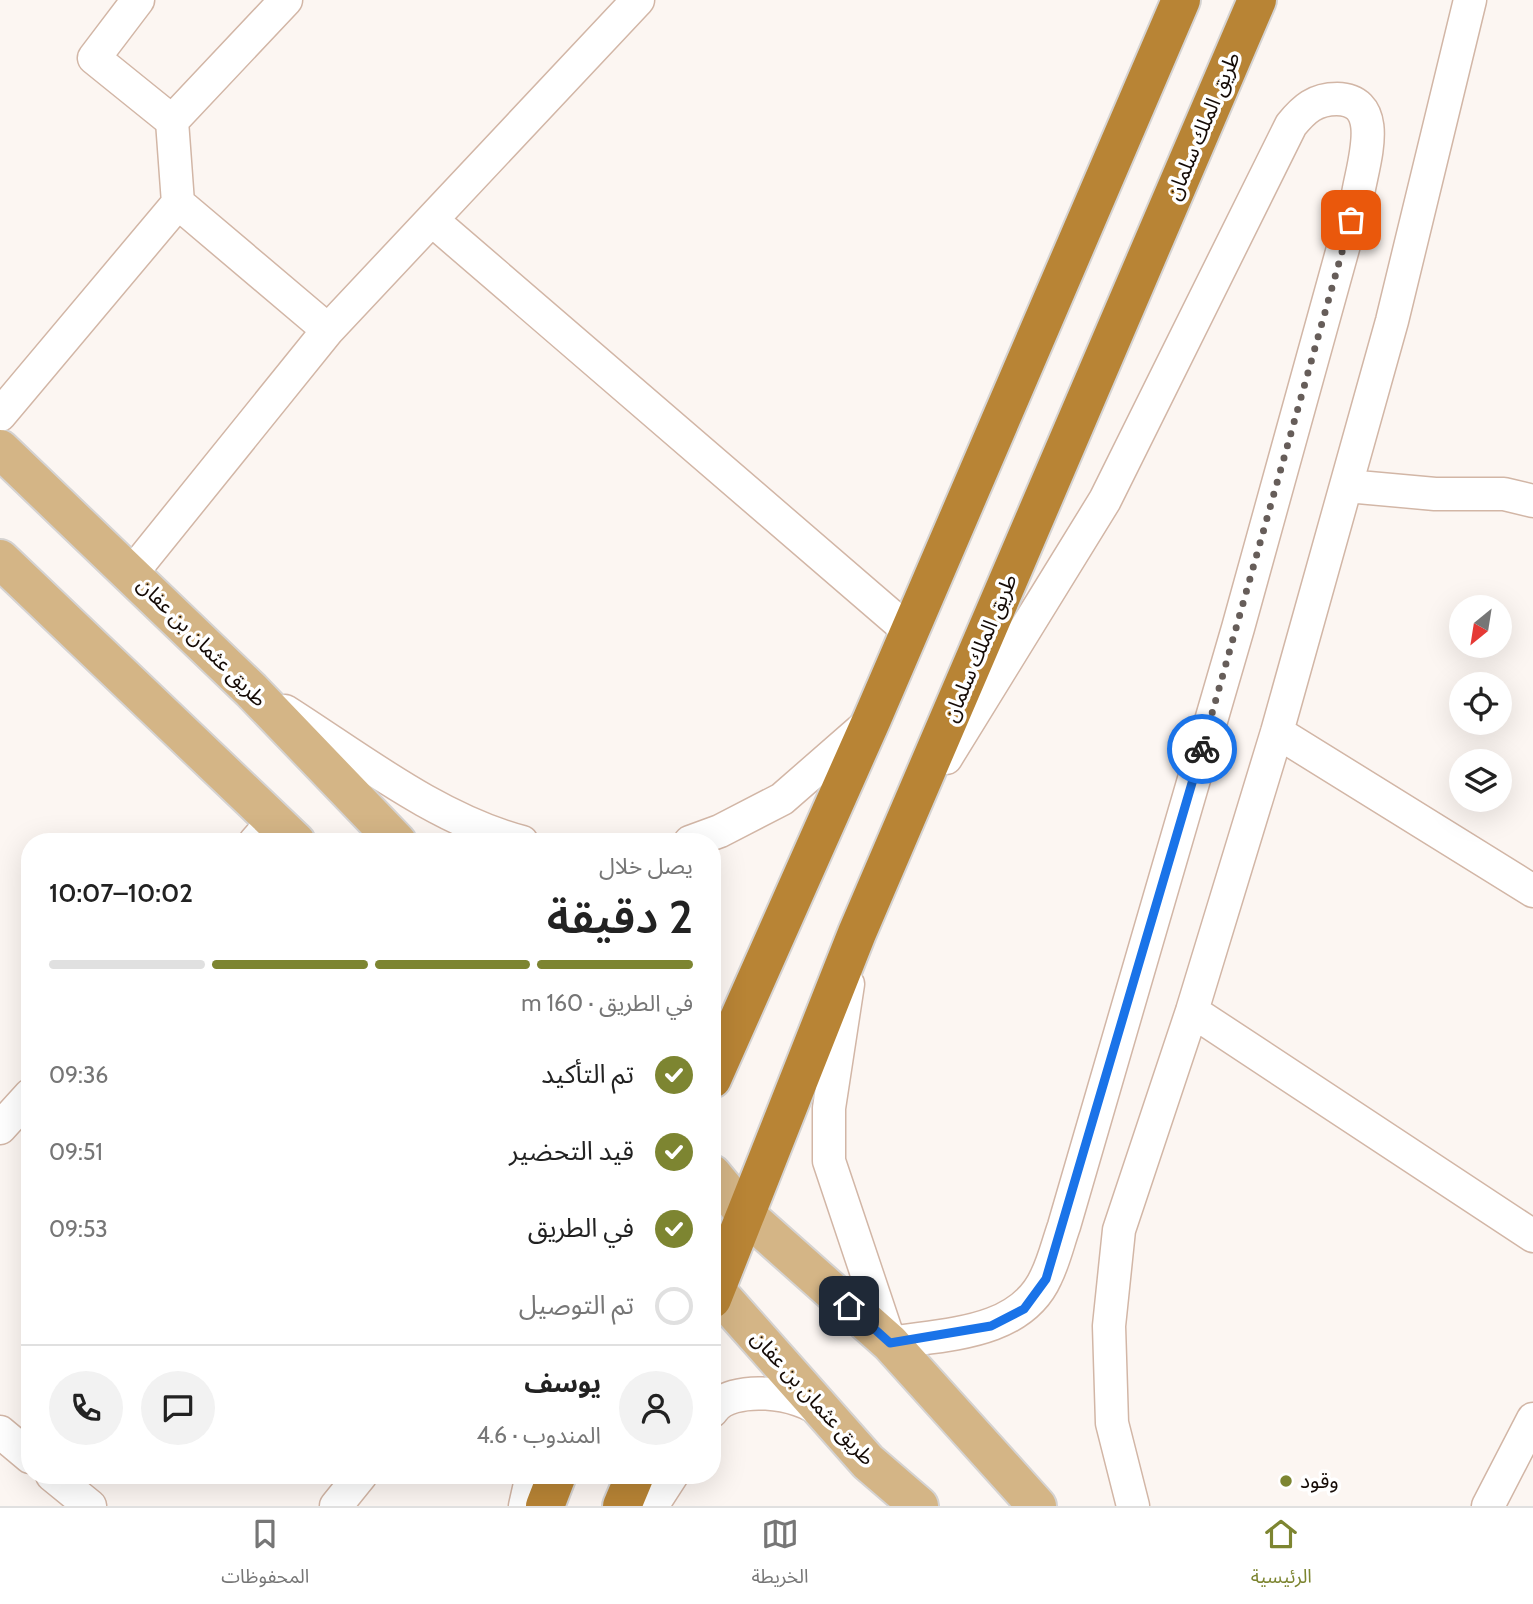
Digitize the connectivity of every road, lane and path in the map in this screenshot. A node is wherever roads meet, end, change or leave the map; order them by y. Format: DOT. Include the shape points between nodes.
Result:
graph roads {
  1 [pos="138,0"];
  2 [pos="286,0"];
  3 [pos="638,0"];
  4 [pos="1181,0"];
  5 [pos="1257,0"];
  6 [pos="1470,0"];
  7 [pos="173,121"];
  8 [pos="178,203"];
  9 [pos="432,220"];
  10 [pos="328,330"];
  11 [pos="0,415"];
  12 [pos="0,449"];
  13 [pos="1347,486"];
  14 [pos="1533,502"];
  15 [pos="0,559"];
  16 [pos="132,573"];
  17 [pos="910,632"];
  18 [pos="251,690"];
  19 [pos="872,719"];
  20 [pos="1277,732"];
  21 [pos="903,827"];
  22 [pos="278,833"];
  23 [pos="388,833"];
  24 [pos="491,833"];
  25 [pos="715,833"];
  26 [pos="1533,891"];
  27 [pos="857,933"];
  28 [pos="1192,1011"];
  29 [pos="721,1059"];
  30 [pos="21,1105"];
  31 [pos="0,1128"];
  32 [pos="721,1185"];
  33 [pos="745,1214"];
  34 [pos="1533,1236"];
  35 [pos="721,1274"];
  36 [pos="721,1300"];
  37 [pos="890,1343"];
  38 [pos="721,1402"];
  39 [pos="1533,1419"];
  40 [pos="0,1432"];
  41 [pos="21,1450"];
  42 [pos="868,1462"];
  43 [pos="63,1484"];
  44 [pos="354,1484"];
  45 [pos="530,1484"];
  46 [pos="554,1484"];
  47 [pos="631,1484"];
  48 [pos="666,1484"];
  49 [pos="90,1506"];
  50 [pos="336,1506"];
  51 [pos="525,1506"];
  52 [pos="545,1506"];
  53 [pos="622,1506"];
  54 [pos="652,1506"];
  55 [pos="919,1506"];
  56 [pos="1037,1506"];
  57 [pos="1133,1506"];
  58 [pos="1488,1506"];
  1 -- 7 [label="street" via="94,58"];
  2 -- 7 [label="street"];
  3 -- 9 [label="street"];
  4 -- 17 [label="highway"];
  5 -- 21 [label="highway, طريق الملك سلمان"];
  6 -- 13 [label="street"];
  7 -- 8 [label="street"];
  8 -- 10 [label="street"];
  8 -- 11 [label="street"];
  9 -- 10 [label="street"];
  9 -- 17 [label="street"];
  10 -- 16 [label="street"];
  12 -- 16 [label="main road, طريق عثمان بن عفان"];
  13 -- 14 [label="street" via="1435,494 1504,494"];
  13 -- 20 [label="street"];
  15 -- 22 [label="main road"];
  16 -- 18 [label="main road, طريق عثمان بن عفان"];
  17 -- 19 [label="highway"];
  18 -- 23 [label="main road, طريق عثمان بن عفان"];
  18 -- 24 [label="street" via="408,790"];
  19 -- 25 [label="street" via="782,799"];
  19 -- 29 [label="highway"];
  20 -- 26 [label="street"];
  20 -- 28 [label="street"];
  21 -- 27 [label="highway, طريق الملك سلمان"];
  21 -- 37 [label="street" via="1105,500 1291,125 1304,109 1319,101 1357,103 1366,112 1368,131 1358,194 1238,628 1046,1279 1024,1309 991,1326"];
  27 -- 33 [label="highway, طريق الملك سلمان"];
  27 -- 37 [label="street" via="831,1094 829,1161"];
  28 -- 34 [label="street"];
  28 -- 57 [label="street" via="1119,1230 1109,1326 1112,1423"];
  30 -- 31 [label="street"];
  32 -- 33 [label="main road"];
  33 -- 35 [label="highway, طريق الملك سلمان"];
  33 -- 37 [label="main road"];
  36 -- 42 [label="main road, طريق عثمان بن عفان"];
  37 -- 56 [label="main road"];
  38 -- 42 [label="street" via="744,1393 812,1402"];
  39 -- 58 [label="street"];
  40 -- 41 [label="street"];
  42 -- 55 [label="main road, طريق عثمان بن عفان"];
  43 -- 49 [label="street"];
  44 -- 50 [label="street"];
  45 -- 51 [label="street"];
  46 -- 52 [label="highway"];
  47 -- 53 [label="highway"];
  48 -- 54 [label="street"];
}
